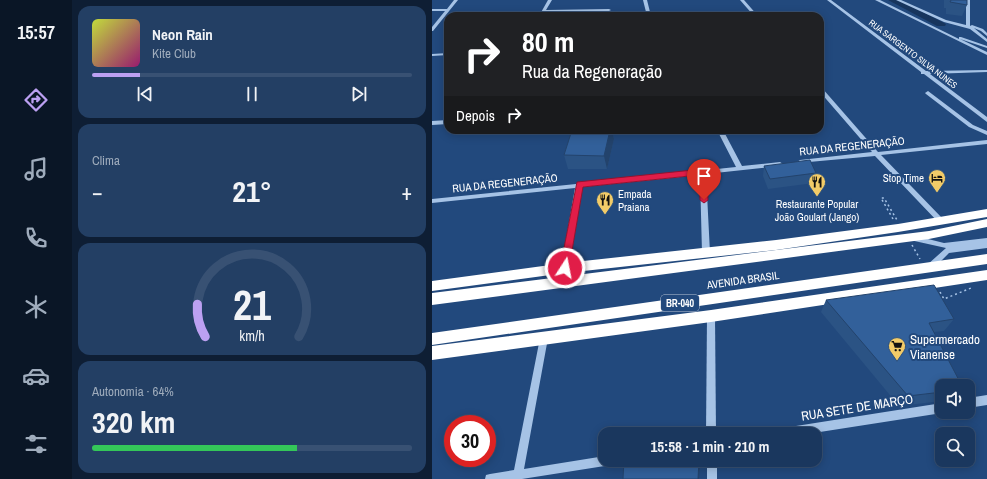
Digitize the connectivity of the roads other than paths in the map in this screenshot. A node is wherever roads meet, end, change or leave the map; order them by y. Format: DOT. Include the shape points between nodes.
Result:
graph roads {
  1 [pos="456,0"];
  2 [pos="550,0"];
  3 [pos="644,0"];
  4 [pos="742,0"];
  5 [pos="829,0"];
  6 [pos="877,0"];
  7 [pos="885,0"];
  8 [pos="898,0"];
  9 [pos="905,0"];
  10 [pos="968,0"];
  11 [pos="432,10"];
  12 [pos="448,10"];
  13 [pos="608,10"];
  14 [pos="544,11"];
  15 [pos="648,12"];
  16 [pos="752,12"];
  17 [pos="444,15"];
  18 [pos="958,25"];
  19 [pos="968,26"];
  20 [pos="432,30"];
  21 [pos="976,32"];
  22 [pos="952,35"];
  23 [pos="987,35"];
  24 [pos="987,45"];
  25 [pos="987,53"];
  26 [pos="444,54"];
  27 [pos="432,55"];
  28 [pos="987,71"];
  29 [pos="923,72"];
  30 [pos="824,93"];
  31 [pos="928,93"];
  32 [pos="987,120"];
  33 [pos="444,122"];
  34 [pos="432,123"];
  35 [pos="987,133"];
  36 [pos="722,134"];
  37 [pos="987,142"];
  38 [pos="878,154"];
  39 [pos="793,162"];
  40 [pos="786,163"];
  41 [pos="740,168"];
  42 [pos="703,172"];
  43 [pos="579,184"];
  44 [pos="432,201"];
  45 [pos="987,213"];
  46 [pos="941,221"];
  47 [pos="987,224"];
  48 [pos="910,241"];
  49 [pos="987,241"];
  50 [pos="776,245"];
  51 [pos="987,245"];
  52 [pos="706,253"];
  53 [pos="987,259"];
  54 [pos="924,264"];
  55 [pos="565,268"];
  56 [pos="986,276"];
  57 [pos="432,286"];
  58 [pos="432,294"];
  59 [pos="432,299"];
  60 [pos="698,300"];
  61 [pos="793,304"];
  62 [pos="711,316"];
  63 [pos="544,338"];
  64 [pos="432,339"];
  65 [pos="432,353"];
  66 [pos="987,400"];
  67 [pos="975,403"];
  68 [pos="935,409"];
  69 [pos="711,427"];
  70 [pos="821,427"];
  71 [pos="598,462"];
  72 [pos="712,467"];
  73 [pos="517,477"];
  74 [pos="490,479"];
  75 [pos="712,479"];
  1 -- 12 [label="street"];
  2 -- 14 [label="street"];
  3 -- 15 [label="street"];
  4 -- 16 [label="street"];
  5 -- 29 [label="street, RUA SARGENTO SILVA NUNES"];
  6 -- 25 [label="street"];
  7 -- 22 [label="street"];
  8 -- 18 [label="street"];
  9 -- 19 [label="street" via="950,21"];
  10 -- 19 [label="street"];
  11 -- 12 [label="street"];
  13 -- 14 [label="street"];
  17 -- 20 [label="street"];
  18 -- 19 [label="street"];
  18 -- 22 [label="street" via="948,28 947,31"];
  19 -- 21 [label="street"];
  19 -- 23 [label="street" via="979,28"];
  21 -- 22 [label="street" via="972,38"];
  21 -- 24 [label="street" via="979,40"];
  22 -- 24 [label="street"];
  22 -- 25 [label="street"];
  26 -- 27 [label="street"];
  28 -- 29 [label="street"];
  29 -- 32 [label="street, RUA SARGENTO SILVA NUNES"];
  30 -- 38 [label="street"];
  31 -- 35 [label="street" via="971,126"];
  33 -- 34 [label="street"];
  36 -- 41 [label="street"];
  37 -- 38 [label="street, RUA DA REGENERAÇÃO"];
  38 -- 39 [label="street, RUA DA REGENERAÇÃO"];
  38 -- 46 [label="street"];
  40 -- 41 [label="street, RUA DA REGENERAÇÃO"];
  41 -- 42 [label="street, RUA DA REGENERAÇÃO"];
  42 -- 43 [label="street, RUA DA REGENERAÇÃO"];
  42 -- 52 [label="street"];
  43 -- 44 [label="street, RUA DA REGENERAÇÃO"];
  43 -- 55 [label="street"];
  45 -- 46 [label="highway"];
  46 -- 50 [label="highway"];
  47 -- 48 [label="highway, AVENIDA BRASIL"];
  48 -- 49 [label="street" via="944,246"];
  48 -- 59 [label="highway, AVENIDA BRASIL"];
  50 -- 52 [label="highway"];
  50 -- 58 [label="highway" via="743,253"];
  51 -- 54 [label="street" via="947,251"];
  52 -- 55 [label="highway"];
  53 -- 54 [label="highway, AVENIDA BRASIL / BR-040"];
  54 -- 60 [label="highway, AVENIDA BRASIL / BR-040"];
  55 -- 57 [label="highway"];
  56 -- 61 [label="highway"];
  60 -- 61 [label="highway"];
  60 -- 64 [label="highway, AVENIDA BRASIL / BR-040"];
  61 -- 62 [label="highway"];
  62 -- 63 [label="highway"];
  62 -- 69 [label="street"];
  63 -- 65 [label="highway"];
  63 -- 73 [label="street"];
  66 -- 67 [label="street"];
  68 -- 70 [label="street, RUA SETE DE MARÇO"];
  71 -- 73 [label="street"];
  72 -- 75 [label="street"];
  73 -- 74 [label="street"];
}
